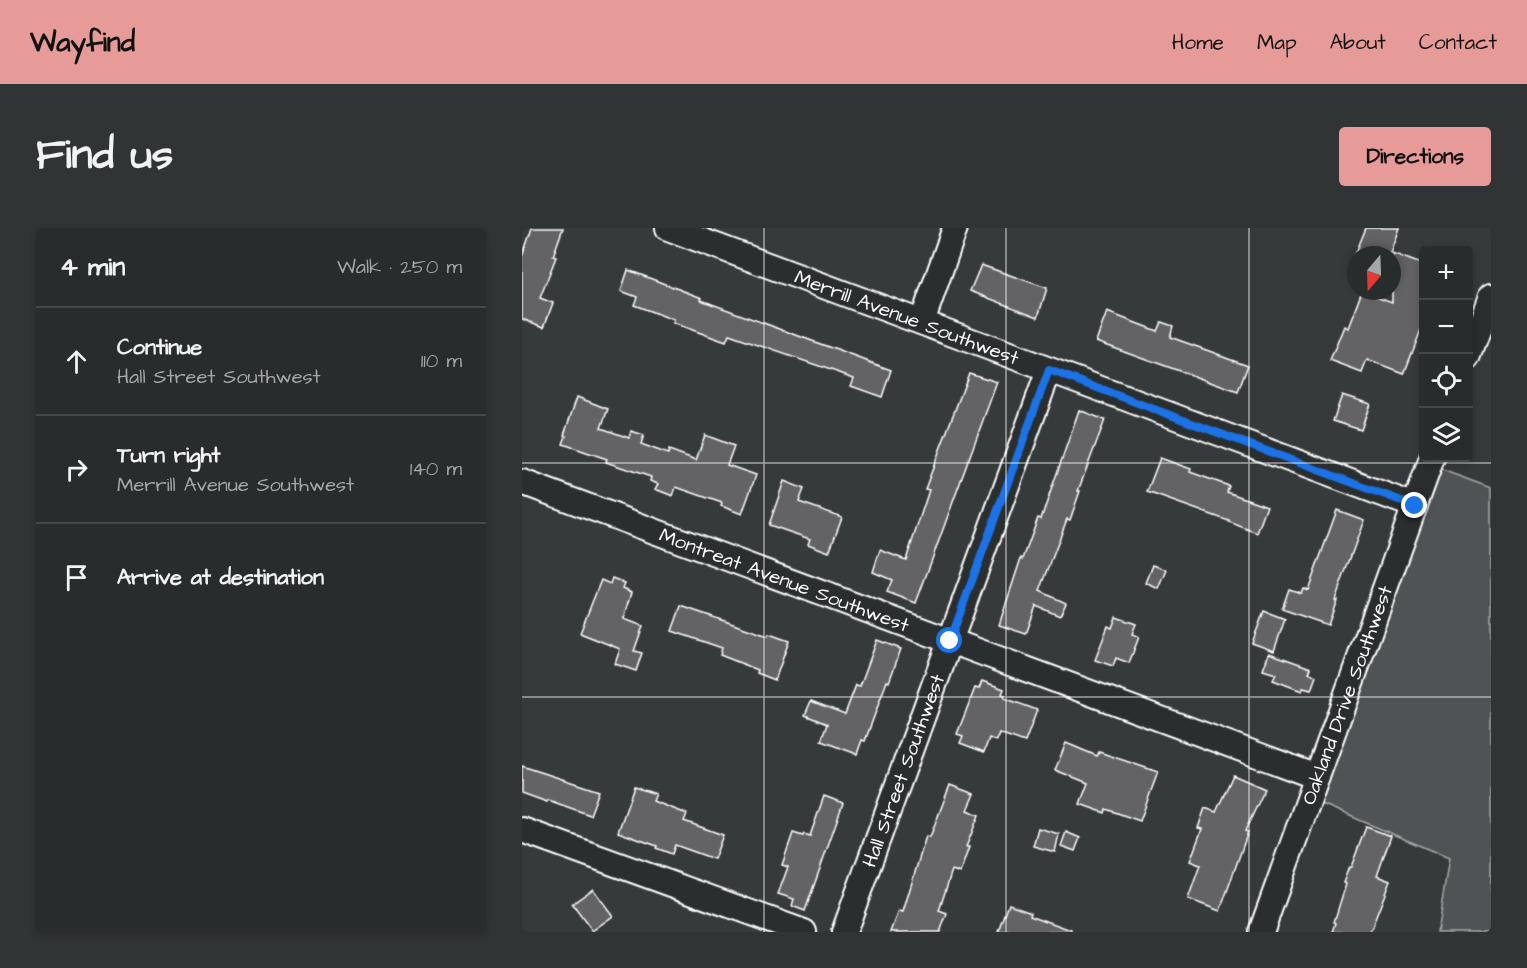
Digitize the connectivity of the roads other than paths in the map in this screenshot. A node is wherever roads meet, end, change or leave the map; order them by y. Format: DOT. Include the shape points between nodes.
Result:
graph roads {
  1 [pos="668,228"];
  2 [pos="955,228"];
  3 [pos="1491,296"];
  4 [pos="922,322"];
  5 [pos="1479,345"];
  6 [pos="1049,370"];
  7 [pos="1431,462"];
  8 [pos="522,482"];
  9 [pos="1415,506"];
  10 [pos="950,641"];
  11 [pos="1317,777"];
  12 [pos="522,830"];
  13 [pos="804,932"];
  14 [pos="844,932"];
  15 [pos="1261,932"];
  1 -- 4 [label="street, Merrill Avenue Southwest"];
  2 -- 4 [label="street"];
  3 -- 5 [label="street"];
  4 -- 6 [label="street, Merrill Avenue Southwest"];
  6 -- 9 [label="street, Merrill Avenue Southwest"];
  6 -- 10 [label="street, Hall Street Southwest"];
  7 -- 9 [label="street, Oakland Drive Southwest"];
  8 -- 10 [label="street, Montreat Avenue Southwest"];
  9 -- 11 [label="street, Oakland Drive Southwest"];
  10 -- 11 [label="street, Montreat Avenue Southwest"];
  10 -- 14 [label="street, Hall Street Southwest"];
  11 -- 15 [label="street, Oakland Drive Southwest"];
  12 -- 13 [label="street"];
}
